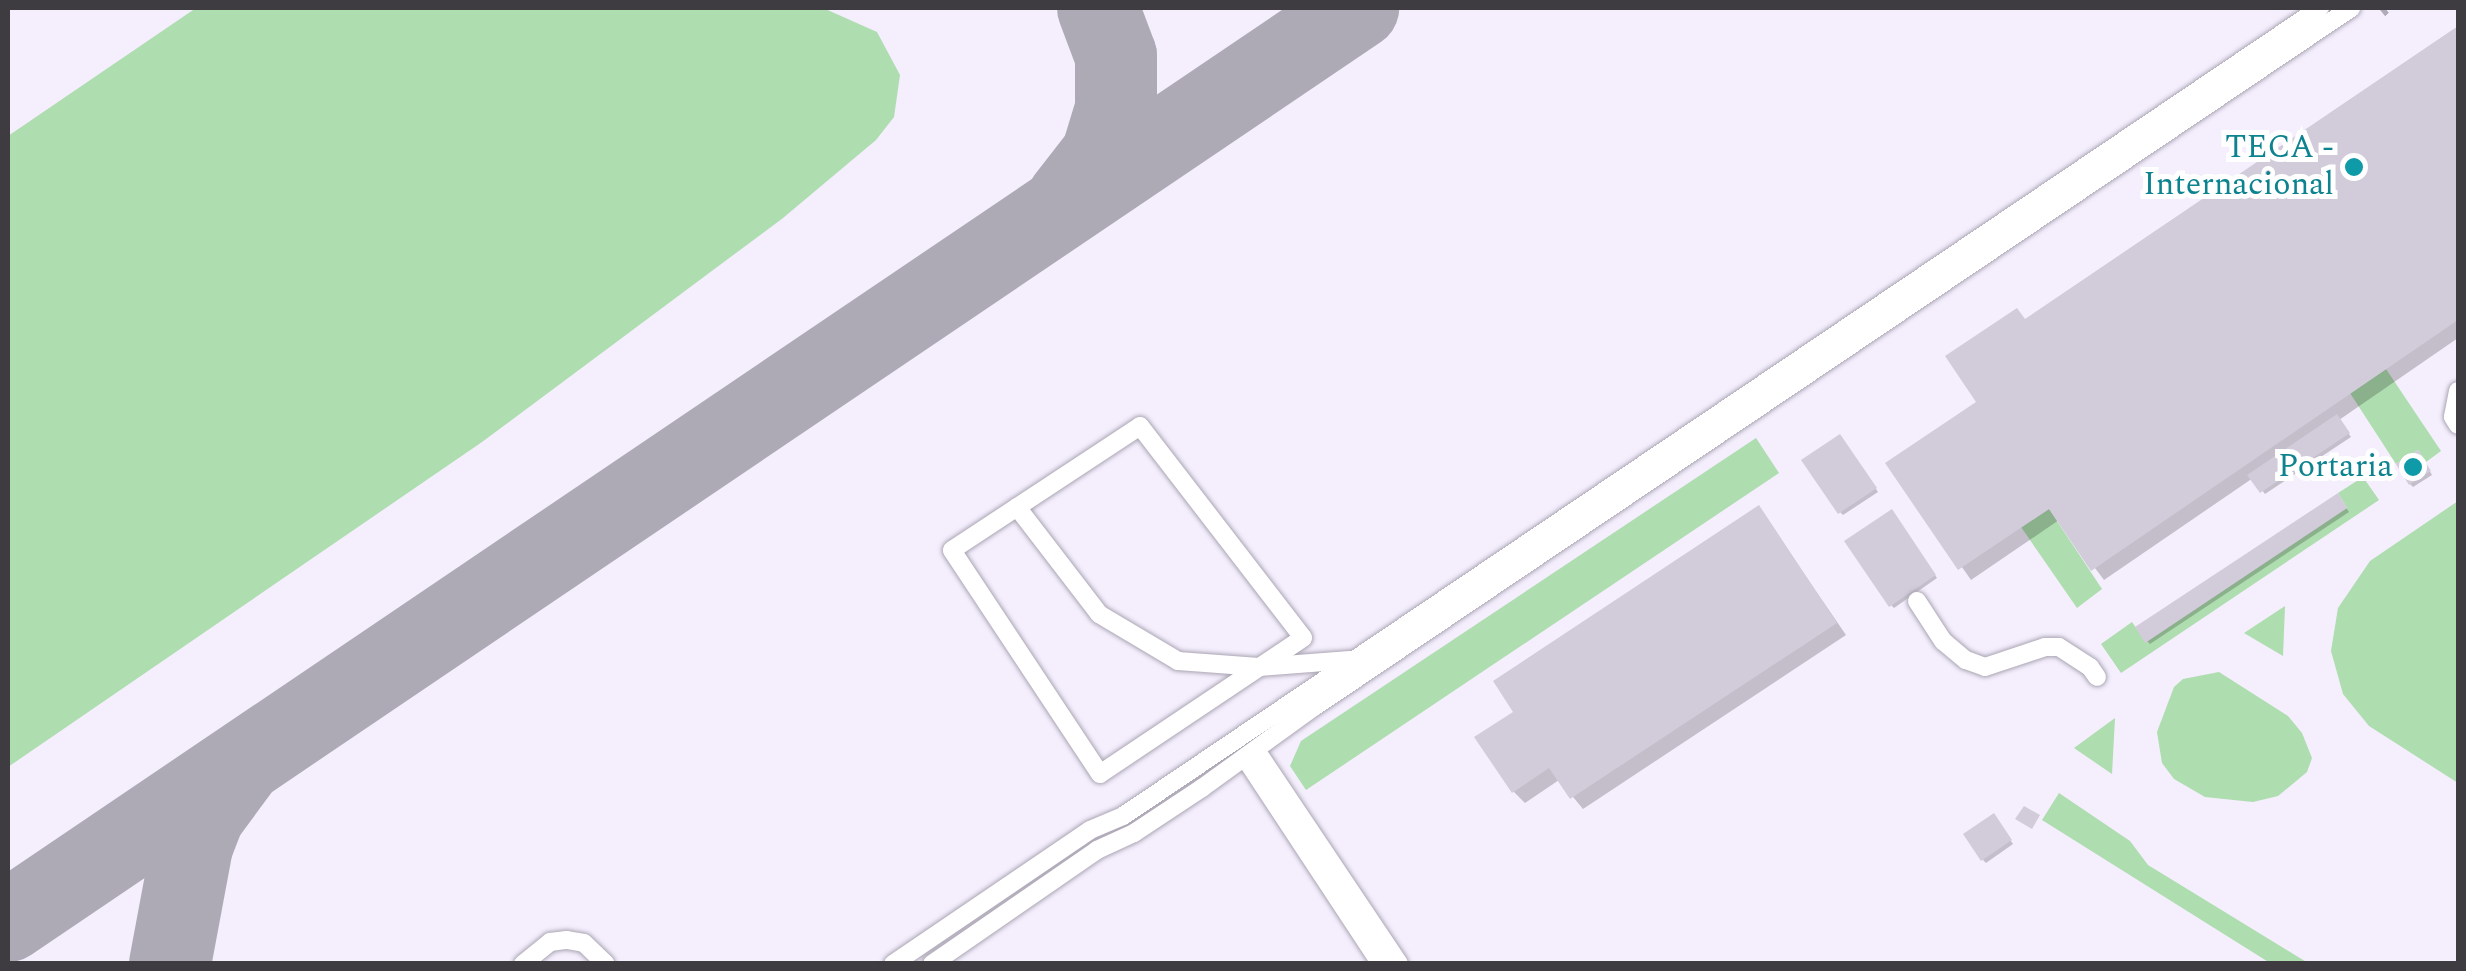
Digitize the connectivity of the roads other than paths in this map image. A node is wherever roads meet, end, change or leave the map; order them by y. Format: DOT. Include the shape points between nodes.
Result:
graph roads {
  1 [pos="2320,8"];
  2 [pos="2351,8"];
  3 [pos="2458,391"];
  4 [pos="2458,425"];
  5 [pos="1016,507"];
  6 [pos="1917,601"];
  7 [pos="1354,660"];
  8 [pos="1258,667"];
  9 [pos="2097,677"];
  10 [pos="1251,754"];
  11 [pos="523,964"];
  12 [pos="606,964"];
  13 [pos="893,964"];
  14 [pos="932,964"];
  15 [pos="1381,964"];
  16 [pos="1399,964"];
  1 -- 7 [label="lane"];
  2 -- 10 [label="lane"];
  3 -- 4 [label="lane"];
  5 -- 8 [label="lane" via="1099,614 1178,661"];
  5 -- 8 [label="lane" via="1140,426 1304,638"];
  5 -- 8 [label="lane" via="952,550 1100,774"];
  6 -- 9 [label="lane" via="1943,642 1966,660 1985,667 2059,648"];
  7 -- 8 [label="lane"];
  7 -- 13 [label="lane"];
  10 -- 14 [label="lane"];
  10 -- 15 [label="lane"];
  10 -- 16 [label="lane"];
  11 -- 12 [label="lane" via="550,942 567,940 584,943"];
}
